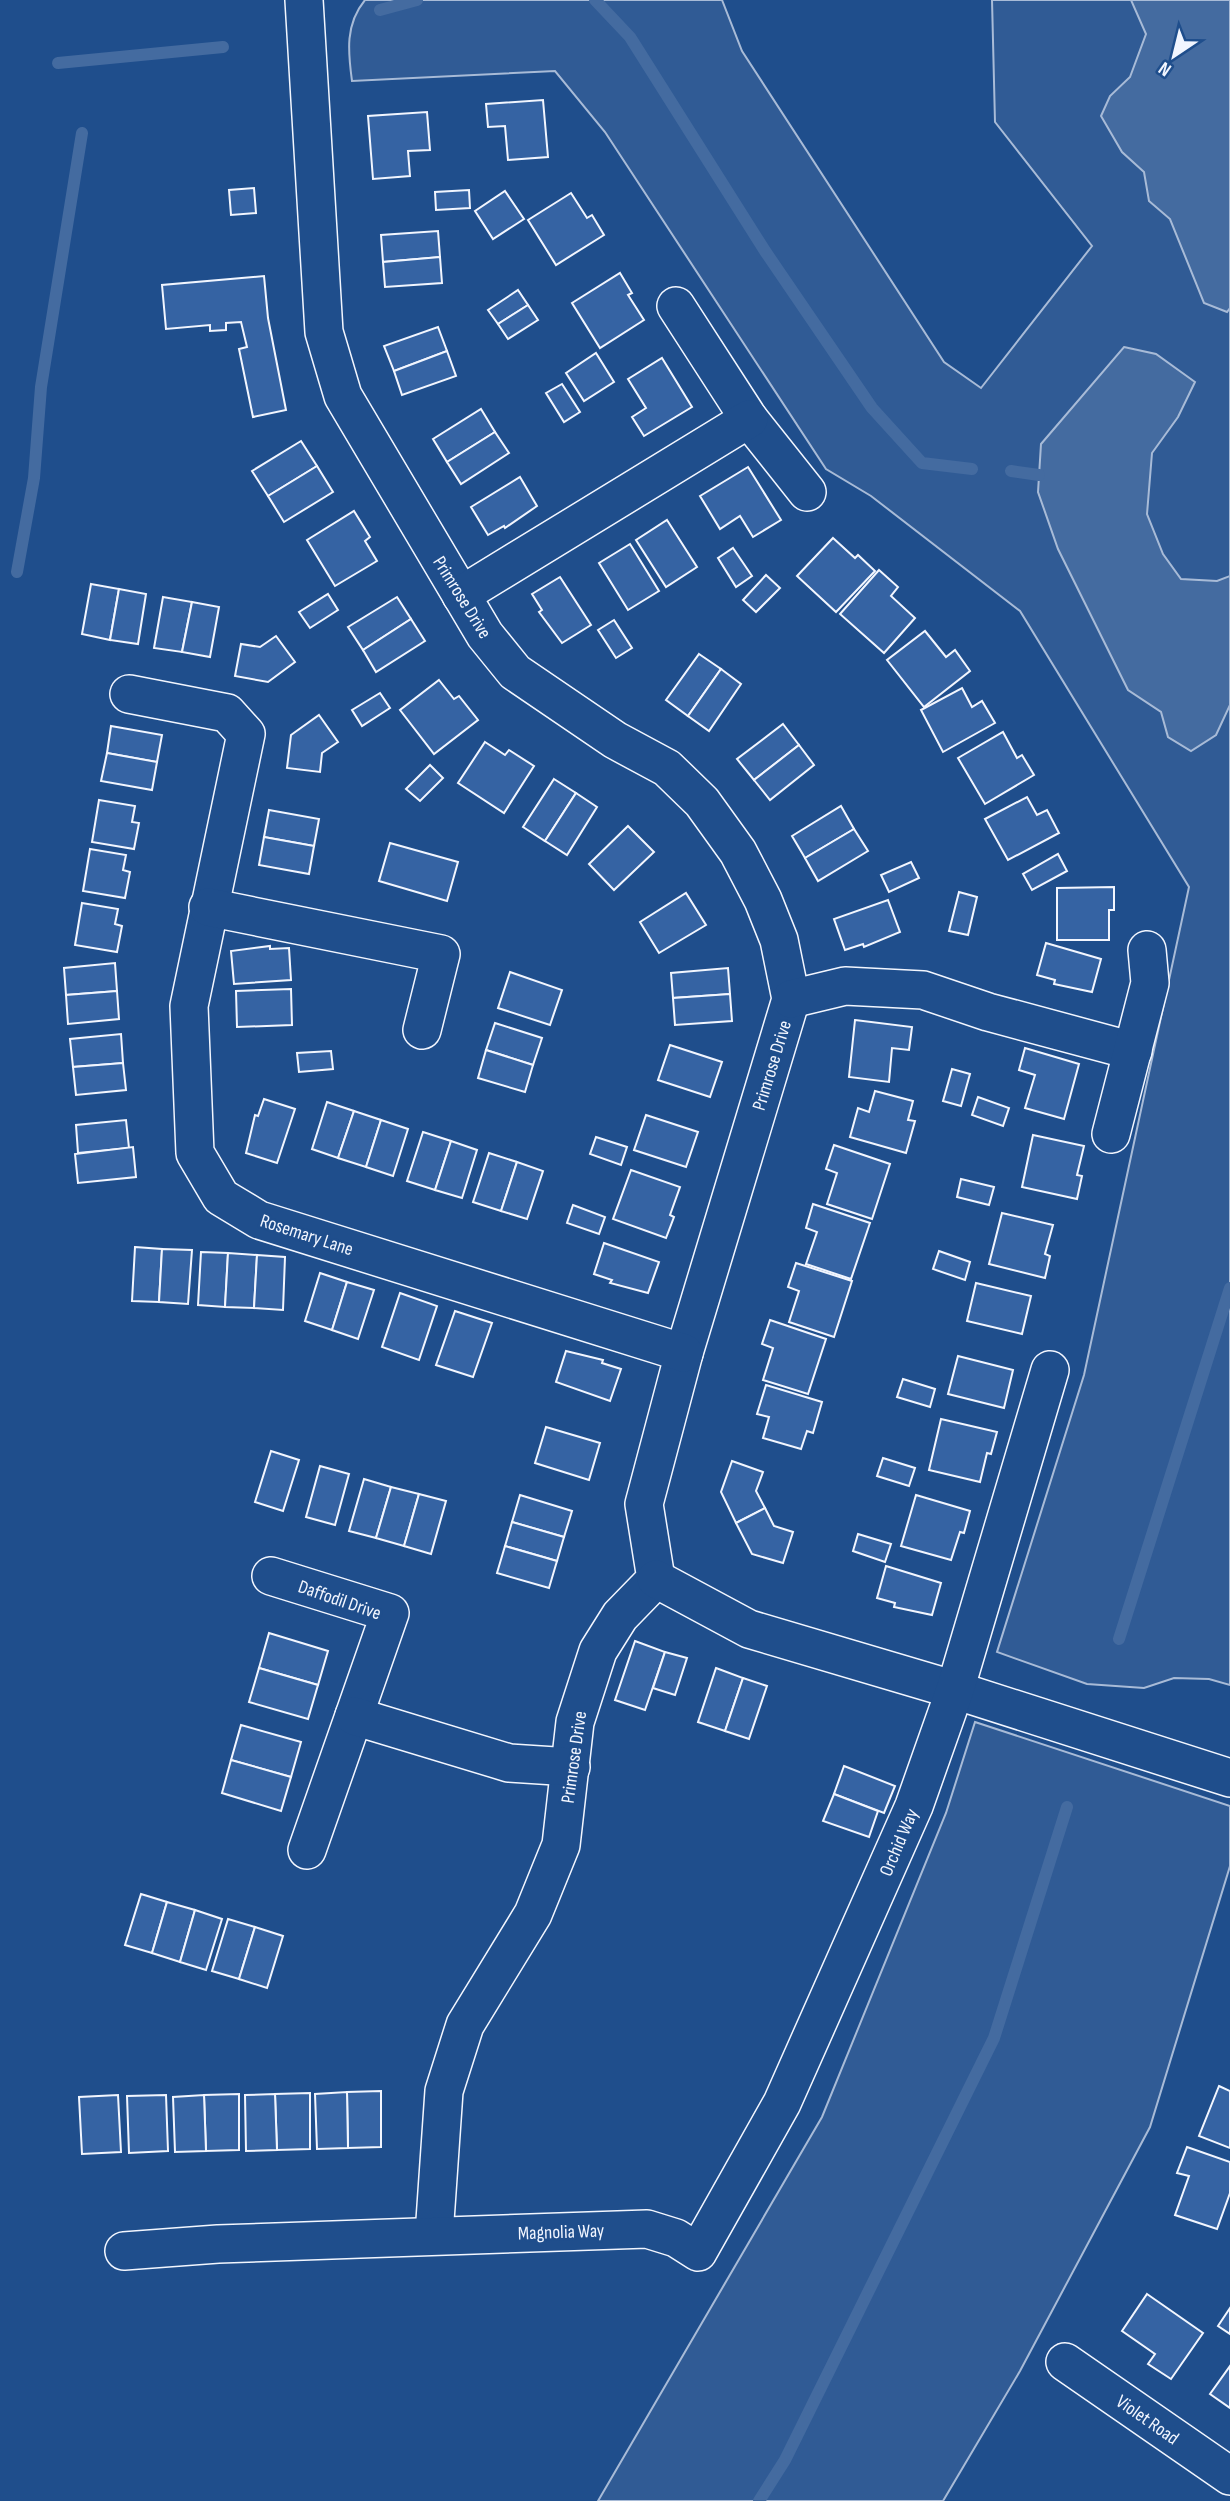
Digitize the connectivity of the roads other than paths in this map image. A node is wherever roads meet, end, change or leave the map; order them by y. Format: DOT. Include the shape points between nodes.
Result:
graph roads {
  1 [pos="304,0"];
  2 [pos="676,306"];
  3 [pos="749,419"];
  4 [pos="807,492"];
  5 [pos="461,595"];
  6 [pos="129,694"];
  7 [pos="208,906"];
  8 [pos="1147,950"];
  9 [pos="792,999"];
  10 [pos="422,1030"];
  11 [pos="1133,1051"];
  12 [pos="1111,1133"];
  13 [pos="684,1353"];
  14 [pos="1050,1370"];
  15 [pos="271,1576"];
  16 [pos="656,1579"];
  17 [pos="954,1690"];
  18 [pos="354,1716"];
  19 [pos="571,1767"];
  20 [pos="1230,1778"];
  21 [pos="307,1850"];
  22 [pos="834,1991"];
  23 [pos="434,2235"];
  24 [pos="124,2252"];
  25 [pos="1065,2362"];
  26 [pos="1230,2476"];
  1 -- 5 [label="street, Primrose Drive" via="324,332 343,396"];
  2 -- 3 [label="street"];
  3 -- 4 [label="street"];
  3 -- 5 [label="street"];
  5 -- 9 [label="street, Primrose Drive" via="514,672 615,740 667,768 702,802 738,852 763,901 779,940"];
  6 -- 7 [label="street, Rosemary Lane" via="227,713 246,734"];
  7 -- 10 [label="street" via="441,954"];
  7 -- 13 [label="street, Rosemary Lane" via="189,1006 195,1153 221,1197 259,1220"];
  8 -- 11 [label="street" via="1150,983"];
  9 -- 11 [label="street" via="845,986 923,990"];
  9 -- 13 [label="street, Primrose Drive"];
  11 -- 12 [label="street"];
  13 -- 16 [label="street, Primrose Drive" via="644,1504"];
  14 -- 17 [label="street, Orchid Way"];
  15 -- 18 [label="street, Daffodil Drive" via="390,1613"];
  16 -- 17 [label="street" via="749,1629"];
  16 -- 19 [label="street, Primrose Drive" via="620,1616 598,1651 575,1722"];
  17 -- 20 [label="street"];
  17 -- 22 [label="street, Orchid Way" via="914,1807"];
  18 -- 19 [label="street" via="509,1763"];
  18 -- 21 [label="street, Daffodil Drive"];
  19 -- 23 [label="street, Primrose Drive" via="561,1845 533,1914 465,2025 444,2091"];
  22 -- 23 [label="street, Magnolia Way" via="782,2103 698,2252 676,2238 647,2229"];
  23 -- 24 [label="street, Magnolia Way"];
  25 -- 26 [label="street, Violet Road"];
}
